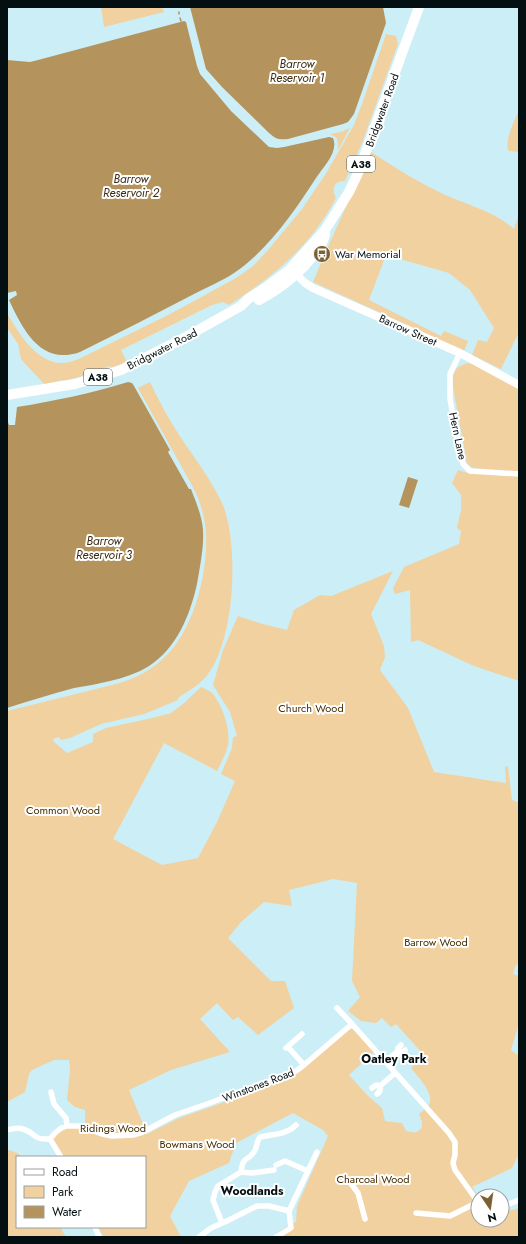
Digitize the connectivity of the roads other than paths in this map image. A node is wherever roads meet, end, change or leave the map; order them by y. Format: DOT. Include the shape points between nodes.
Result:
graph roads {
  1 [pos="419,7"];
  2 [pos="322,233"];
  3 [pos="296,263"];
  4 [pos="296,275"];
  5 [pos="275,281"];
  6 [pos="241,306"];
  7 [pos="460,354"];
  8 [pos="519,385"];
  9 [pos="7,395"];
  10 [pos="519,474"];
  11 [pos="337,1008"];
  12 [pos="352,1024"];
  13 [pos="302,1034"];
  14 [pos="401,1049"];
  15 [pos="385,1062"];
  16 [pos="304,1065"];
  17 [pos="395,1073"];
  18 [pos="380,1086"];
  19 [pos="372,1088"];
  20 [pos="51,1092"];
  21 [pos="377,1094"];
  22 [pos="296,1125"];
  23 [pos="67,1126"];
  24 [pos="7,1130"];
  25 [pos="50,1139"];
  26 [pos="316,1152"];
  27 [pos="60,1155"];
  28 [pos="308,1171"];
  29 [pos="241,1172"];
  30 [pos="349,1182"];
  31 [pos="470,1191"];
  32 [pos="470,1206"];
  33 [pos="289,1211"];
  34 [pos="416,1213"];
  35 [pos="365,1218"];
  36 [pos="222,1223"];
  37 [pos="199,1237"];
  38 [pos="276,1237"];
  1 -- 2 [label="highway, Bridgwater Road / A38" via="358,173 349,192"];
  2 -- 3 [label="highway, Bridgwater Road / A38"];
  2 -- 4 [label="highway, Bridgwater Road / A38" via="324,240"];
  2 -- 5 [label="highway" via="279,274"];
  3 -- 4 [label="highway"];
  3 -- 5 [label="highway, Bridgwater Road / A38"];
  4 -- 5 [label="highway" via="289,273"];
  4 -- 6 [label="highway, Bridgwater Road / A38" via="274,292 250,305"];
  4 -- 7 [label="main road, Barrow Street" via="313,288"];
  5 -- 6 [label="highway, Bridgwater Road / A38"];
  6 -- 9 [label="highway, Bridgwater Road / A38" via="121,370 75,384"];
  7 -- 8 [label="main road, Barrow Street"];
  7 -- 10 [label="street, Hern Lane" via="450,374 450,399 463,464 470,471"];
  11 -- 12 [label="street"];
  12 -- 15 [label="street"];
  12 -- 16 [label="street, Winstones Road"];
  13 -- 16 [label="street" via="287,1048"];
  14 -- 15 [label="street"];
  15 -- 17 [label="street"];
  16 -- 23 [label="street, Winstones Road" via="286,1076 175,1115 133,1135 112,1136 79,1126"];
  17 -- 18 [label="street"];
  17 -- 31 [label="street" via="452,1137 455,1142 455,1170"];
  18 -- 19 [label="street"];
  18 -- 21 [label="street" via="380,1092"];
  20 -- 23 [label="street" via="54,1104 66,1118"];
  22 -- 29 [label="street" via="291,1130 279,1134 260,1137 254,1153 244,1160"];
  23 -- 25 [label="street" via="61,1128"];
  24 -- 25 [label="street" via="24,1129 38,1139"];
  25 -- 27 [label="street"];
  26 -- 28 [label="street"];
  28 -- 29 [label="street" via="285,1161 275,1167 252,1173"];
  28 -- 33 [label="street"];
  29 -- 36 [label="street" via="218,1186 215,1192 213,1200"];
  30 -- 35 [label="street" via="358,1193"];
  32 -- 34 [label="street" via="450,1216"];
  33 -- 36 [label="street" via="257,1206"];
  33 -- 38 [label="street" via="291,1228"];
  36 -- 37 [label="street"];
}
